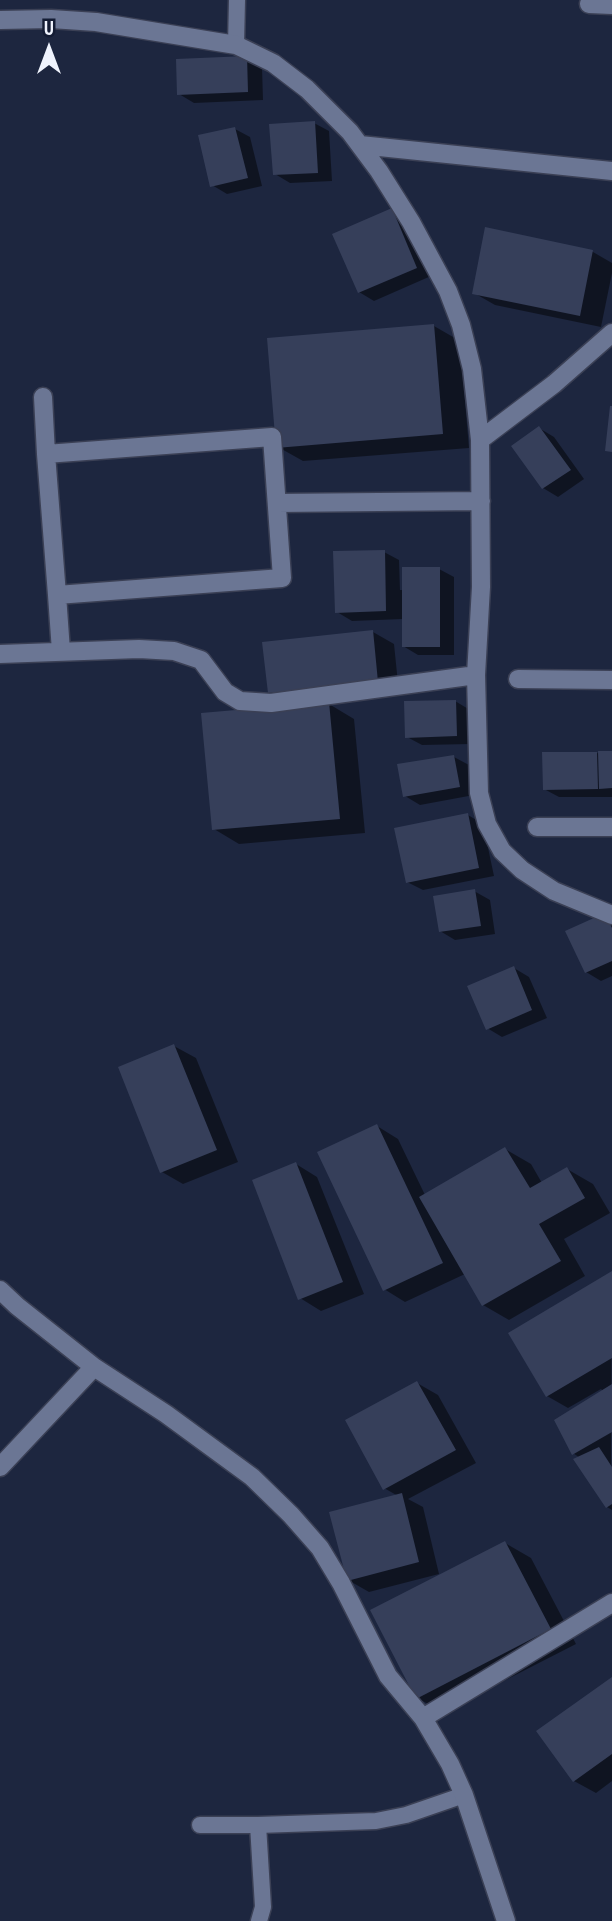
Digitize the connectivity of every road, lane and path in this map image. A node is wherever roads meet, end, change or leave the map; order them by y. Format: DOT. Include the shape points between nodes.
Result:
graph roads {
  1 [pos="237,0"];
  2 [pos="589,4"];
  3 [pos="612,5"];
  4 [pos="0,20"];
  5 [pos="236,45"];
  6 [pos="360,145"];
  7 [pos="612,171"];
  8 [pos="612,333"];
  9 [pos="43,397"];
  10 [pos="480,440"];
  11 [pos="46,454"];
  12 [pos="481,501"];
  13 [pos="277,503"];
  14 [pos="57,595"];
  15 [pos="61,652"];
  16 [pos="0,654"];
  17 [pos="476,675"];
  18 [pos="518,679"];
  19 [pos="612,680"];
  20 [pos="537,827"];
  21 [pos="612,827"];
  22 [pos="612,915"];
  23 [pos="0,1290"];
  24 [pos="94,1367"];
  25 [pos="0,1467"];
  26 [pos="612,1603"];
  27 [pos="423,1718"];
  28 [pos="464,1795"];
  29 [pos="200,1825"];
  30 [pos="258,1825"];
  31 [pos="259,1921"];
  32 [pos="506,1921"];
  1 -- 5 [label="lane"];
  2 -- 3 [label="street"];
  4 -- 5 [label="street" via="96,22"];
  5 -- 6 [label="street" via="274,63 307,89"];
  6 -- 7 [label="street"];
  6 -- 10 [label="street" via="411,222 448,291 472,369"];
  8 -- 10 [label="street"];
  9 -- 11 [label="street"];
  10 -- 12 [label="street"];
  11 -- 13 [label="street" via="272,437"];
  11 -- 14 [label="street"];
  12 -- 13 [label="street"];
  12 -- 17 [label="street"];
  13 -- 14 [label="street" via="282,578"];
  14 -- 15 [label="street"];
  15 -- 16 [label="street"];
  15 -- 17 [label="street" via="174,651 201,660 225,692 240,701 271,703"];
  17 -- 22 [label="street" via="480,793 487,824 502,851 554,891"];
  18 -- 19 [label="street"];
  20 -- 21 [label="street"];
  23 -- 24 [label="street"];
  24 -- 25 [label="street"];
  24 -- 27 [label="street" via="217,1450 292,1515 320,1548 388,1675"];
  26 -- 27 [label="street"];
  27 -- 28 [label="street"];
  28 -- 30 [label="lane" via="376,1821"];
  28 -- 32 [label="street"];
  29 -- 30 [label="lane"];
  30 -- 31 [label="lane" via="263,1908"];
}
